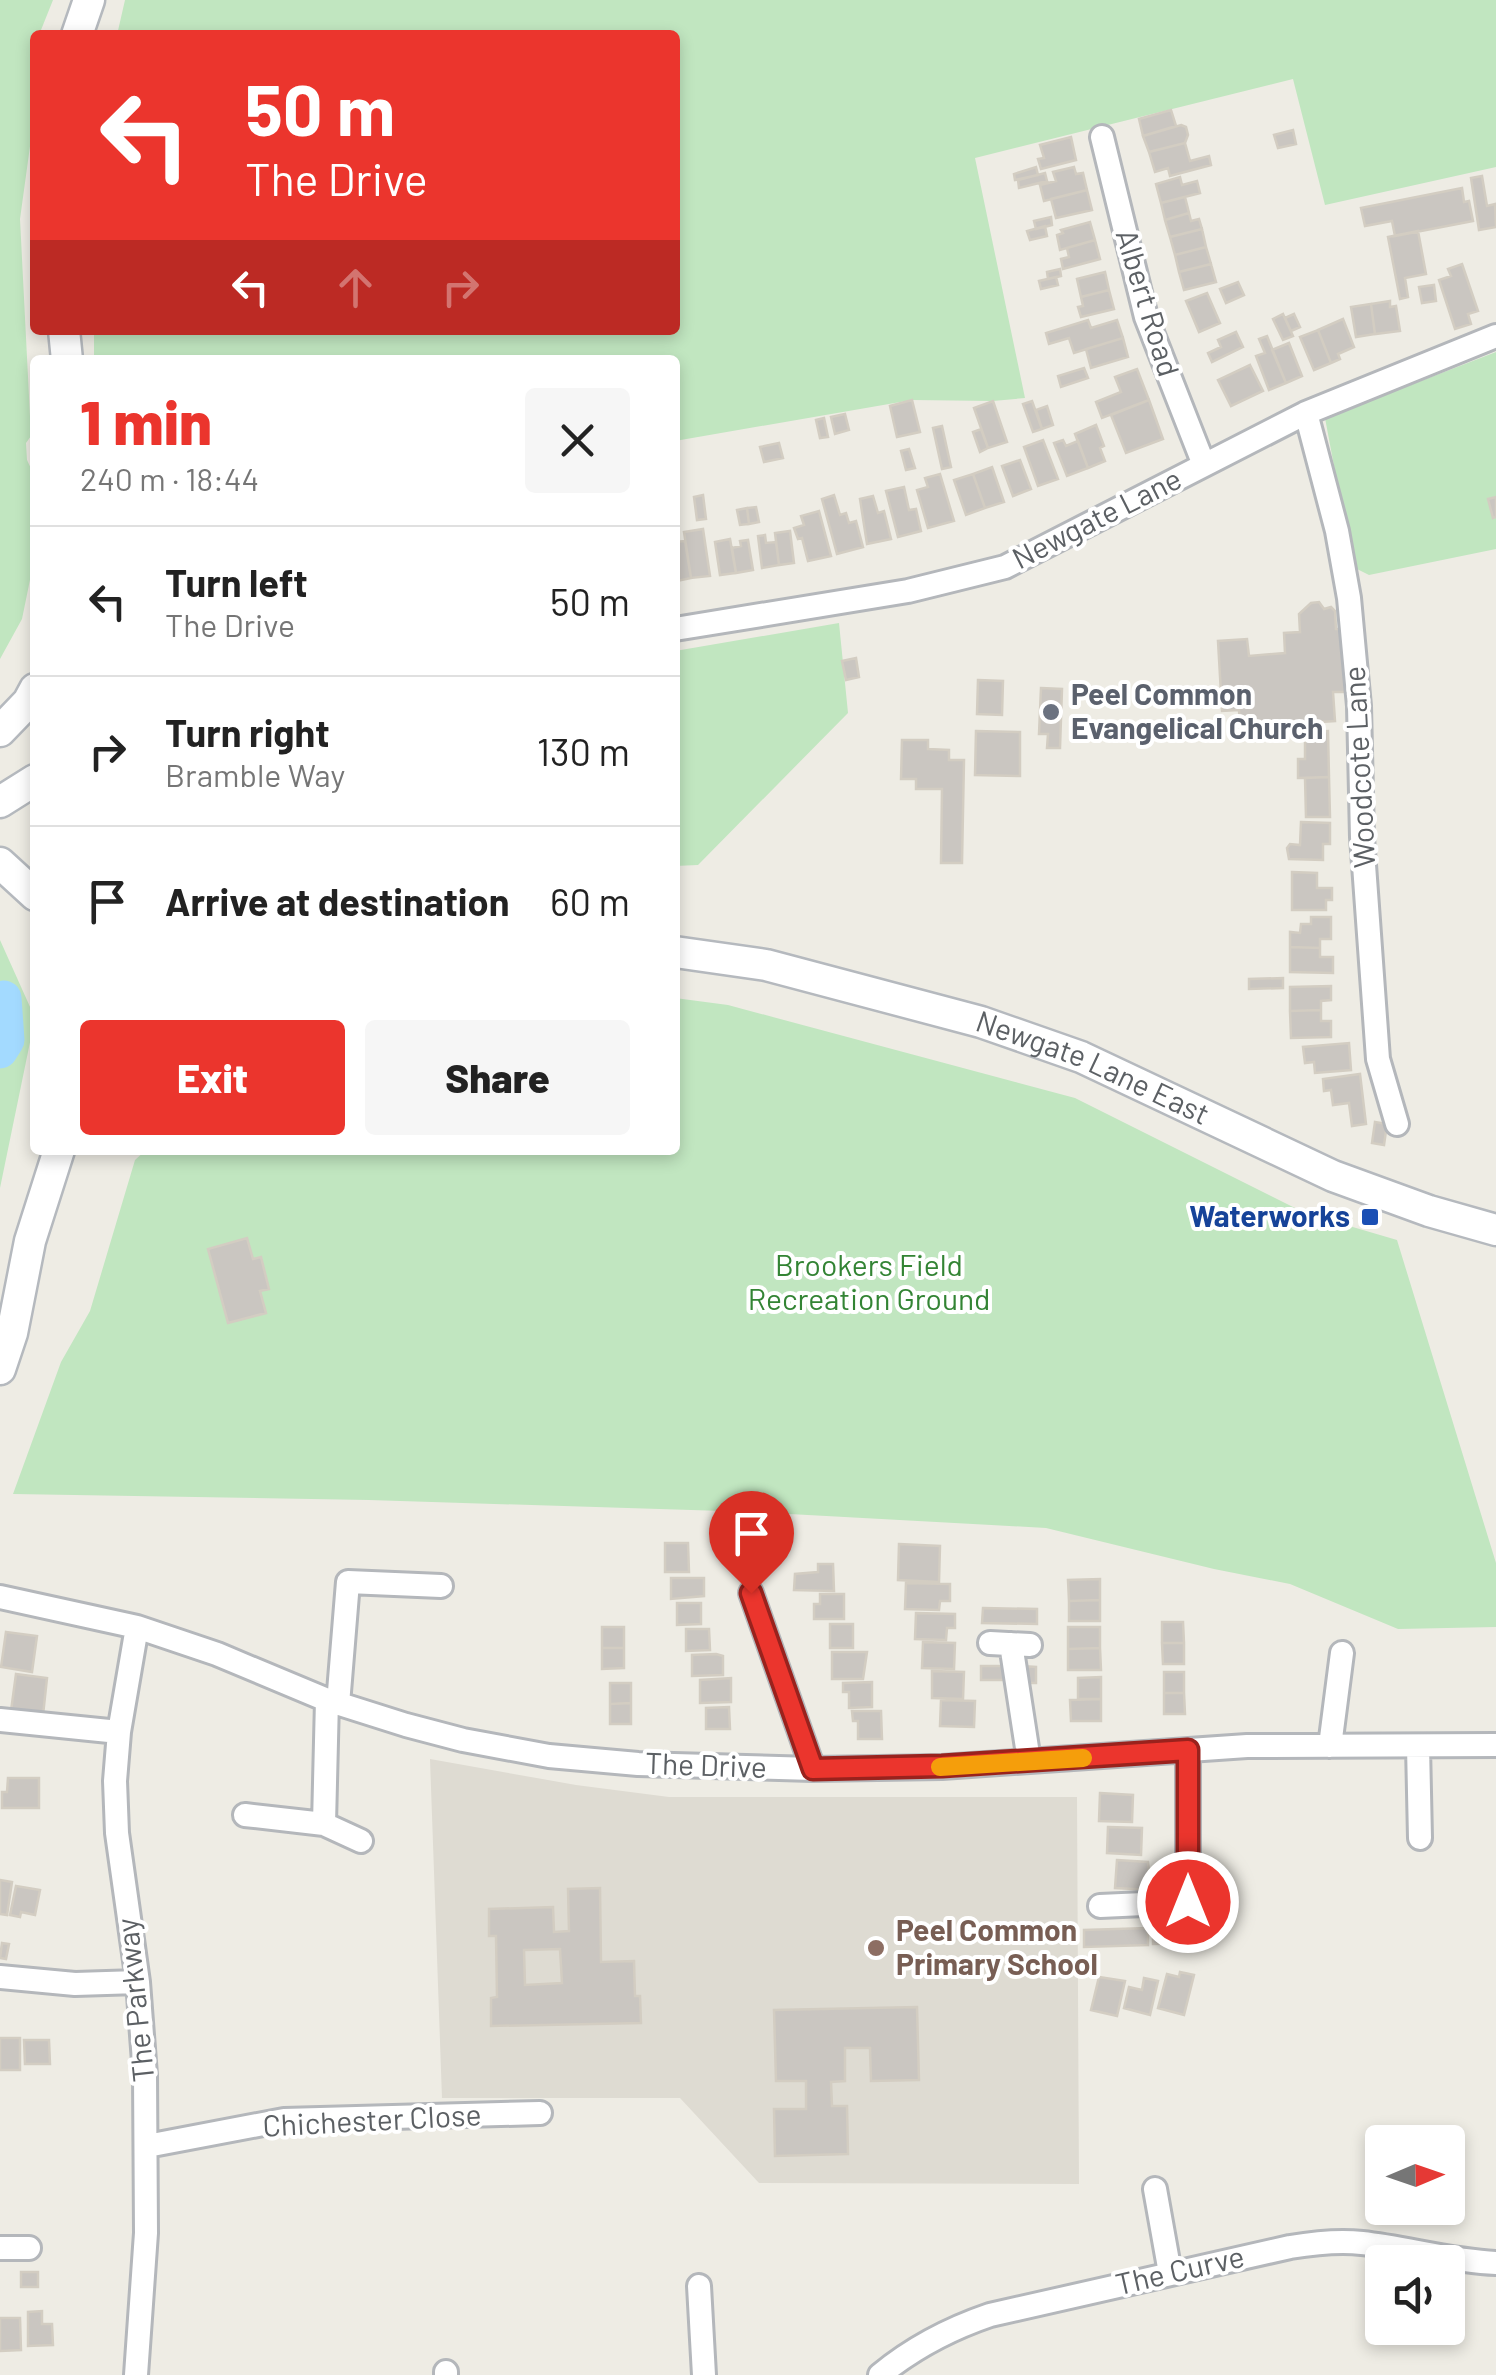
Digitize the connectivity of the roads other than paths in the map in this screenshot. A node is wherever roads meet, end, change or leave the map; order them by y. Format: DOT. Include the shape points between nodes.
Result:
graph roads {
  1 [pos="88,0"];
  2 [pos="79,30"];
  3 [pos="1102,137"];
  4 [pos="1496,336"];
  5 [pos="1306,413"];
  6 [pos="1204,465"];
  7 [pos="680,628"];
  8 [pos="30,698"];
  9 [pos="0,731"];
  10 [pos="30,783"];
  11 [pos="0,802"];
  12 [pos="0,863"];
  13 [pos="30,890"];
  14 [pos="680,953"];
  15 [pos="1397,1124"];
  16 [pos="37,1155"];
  17 [pos="57,1155"];
  18 [pos="1496,1230"];
  19 [pos="30,1240"];
  20 [pos="0,1369"];
  21 [pos="440,1586"];
  22 [pos="751,1593"];
  23 [pos="0,1597"];
  24 [pos="137,1627"];
  25 [pos="1010,1644"];
  26 [pos="1342,1653"];
  27 [pos="333,1702"];
  28 [pos="0,1720"];
  29 [pos="119,1732"];
  30 [pos="1330,1746"];
  31 [pos="1418,1746"];
  32 [pos="1496,1746"];
  33 [pos="1188,1750"];
  34 [pos="1028,1761"];
  35 [pos="813,1769"];
  36 [pos="245,1815"];
  37 [pos="324,1824"];
  38 [pos="1420,1838"];
  39 [pos="361,1841"];
  40 [pos="1100,1906"];
  41 [pos="0,1977"];
  42 [pos="138,1982"];
  43 [pos="540,2113"];
  44 [pos="147,2146"];
  45 [pos="1155,2189"];
  46 [pos="0,2248"];
  47 [pos="29,2248"];
  48 [pos="1496,2262"];
  49 [pos="1170,2274"];
  50 [pos="698,2286"];
  51 [pos="136,2375"];
  52 [pos="704,2375"];
  53 [pos="880,2375"];
  1 -- 2 [label="main road"];
  3 -- 6 [label="street, Albert Road" via="1146,318"];
  4 -- 5 [label="street, Newgate Lane"];
  5 -- 6 [label="street, Newgate Lane"];
  5 -- 15 [label="street, Woodcote Lane" via="1349,598 1378,1059"];
  6 -- 7 [label="street, Newgate Lane" via="1005,567 908,591"];
  8 -- 9 [label="main road"];
  10 -- 11 [label="main road"];
  12 -- 13 [label="main road"];
  14 -- 18 [label="main road, Newgate Lane East" via="766,965 981,1022 1081,1056 1333,1176"];
  16 -- 19 [label="main road"];
  17 -- 19 [label="main road"];
  19 -- 20 [label="main road"];
  21 -- 27 [label="street" via="348,1582"];
  22 -- 35 [label="street"];
  23 -- 24 [label="street, The Drive"];
  24 -- 27 [label="street, The Drive"];
  24 -- 29 [label="street, The Parkway"];
  25 -- 34 [label="street"];
  26 -- 30 [label="street"];
  27 -- 35 [label="street, The Drive" via="463,1740 549,1756"];
  27 -- 37 [label="street"];
  28 -- 29 [label="street"];
  29 -- 42 [label="street, The Parkway" via="117,1833"];
  30 -- 31 [label="street, The Drive"];
  30 -- 33 [label="street, The Drive"];
  31 -- 32 [label="street, The Drive"];
  31 -- 38 [label="street"];
  33 -- 34 [label="street, The Drive"];
  33 -- 40 [label="street" via="1188,1902"];
  34 -- 35 [label="street, The Drive"];
  36 -- 37 [label="street"];
  37 -- 39 [label="street"];
  41 -- 42 [label="street"];
  42 -- 44 [label="street, The Parkway"];
  43 -- 44 [label="street, Chichester Close" via="284,2120"];
  44 -- 51 [label="street, The Parkway"];
  45 -- 49 [label="street"];
  46 -- 47 [label="street"];
  48 -- 49 [label="street, The Curve" via="1327,2242"];
  49 -- 53 [label="street, The Curve" via="952,2328"];
  50 -- 52 [label="street"];
}
